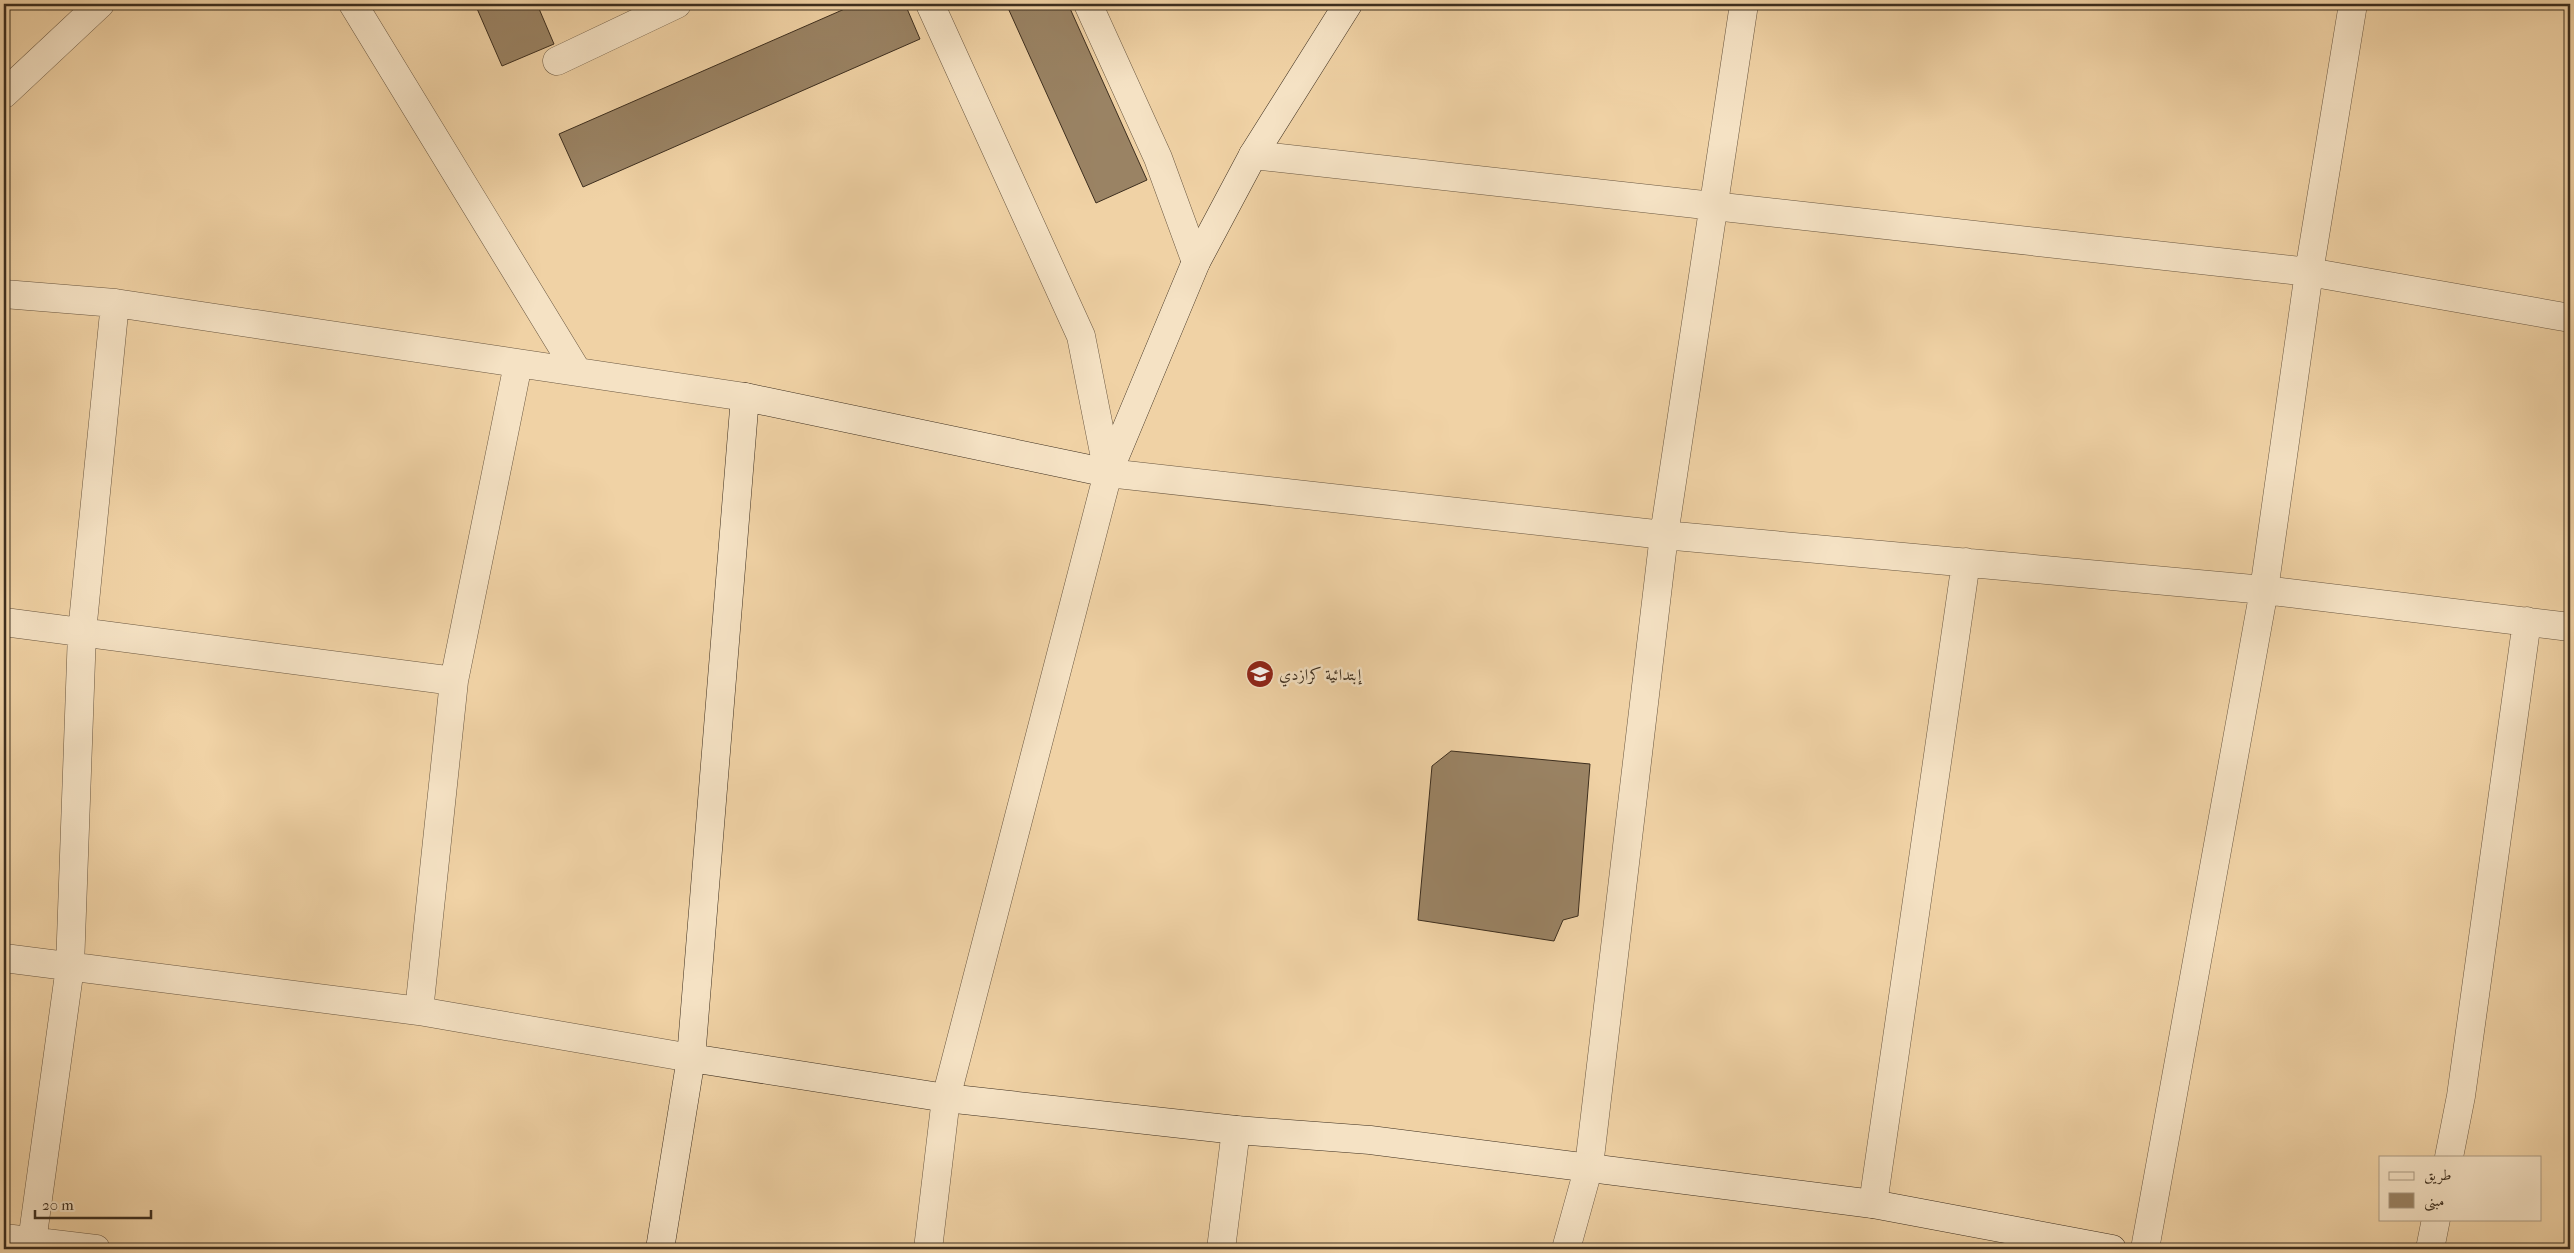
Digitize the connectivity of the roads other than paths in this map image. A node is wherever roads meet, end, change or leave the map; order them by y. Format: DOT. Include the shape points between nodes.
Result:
graph roads {
  1 [pos="100,4"];
  2 [pos="353,4"];
  3 [pos="677,4"];
  4 [pos="930,4"];
  5 [pos="1088,4"];
  6 [pos="1348,4"];
  7 [pos="1744,4"];
  8 [pos="2353,4"];
  9 [pos="557,61"];
  10 [pos="4,94"];
  11 [pos="1252,155"];
  12 [pos="1712,208"];
  13 [pos="1196,262"];
  14 [pos="2309,272"];
  15 [pos="4,294"];
  16 [pos="115,303"];
  17 [pos="2570,318"];
  18 [pos="518,364"];
  19 [pos="577,371"];
  20 [pos="745,397"];
  21 [pos="1108,473"];
  22 [pos="1664,535"];
  23 [pos="1966,562"];
  24 [pos="2264,590"];
  25 [pos="2527,621"];
  26 [pos="4,622"];
  27 [pos="2570,627"];
  28 [pos="82,632"];
  29 [pos="454,681"];
  30 [pos="4,958"];
  31 [pos="70,967"];
  32 [pos="419,1011"];
  33 [pos="691,1058"];
  34 [pos="946,1098"];
  35 [pos="1236,1130"];
  36 [pos="2449,1156"];
  37 [pos="1589,1166"];
  38 [pos="1873,1204"];
  39 [pos="2436,1220"];
  40 [pos="4,1238"];
  41 [pos="31,1246"];
  42 [pos="96,1249"];
  43 [pos="660,1249"];
  44 [pos="928,1249"];
  45 [pos="1221,1249"];
  46 [pos="1566,1249"];
  47 [pos="2112,1249"];
  48 [pos="2145,1249"];
  49 [pos="2430,1249"];
  1 -- 10 [label="street"];
  2 -- 19 [label="street"];
  3 -- 9 [label="street"];
  4 -- 21 [label="street" via="1081,336"];
  5 -- 13 [label="street" via="1158,158"];
  6 -- 11 [label="street"];
  7 -- 12 [label="street"];
  8 -- 14 [label="street"];
  11 -- 12 [label="street"];
  11 -- 13 [label="street"];
  12 -- 14 [label="street"];
  12 -- 22 [label="street"];
  13 -- 21 [label="street"];
  14 -- 17 [label="street"];
  14 -- 24 [label="street"];
  15 -- 16 [label="street"];
  16 -- 18 [label="street"];
  16 -- 28 [label="street"];
  18 -- 19 [label="street"];
  18 -- 29 [label="street"];
  19 -- 20 [label="street"];
  20 -- 21 [label="street"];
  20 -- 33 [label="street"];
  21 -- 22 [label="street"];
  21 -- 34 [label="street"];
  22 -- 23 [label="street"];
  22 -- 37 [label="street"];
  23 -- 24 [label="street"];
  23 -- 38 [label="street"];
  24 -- 25 [label="street"];
  24 -- 48 [label="street"];
  25 -- 27 [label="street"];
  25 -- 36 [label="street" via="2461,1096"];
  26 -- 28 [label="street"];
  28 -- 29 [label="street"];
  28 -- 31 [label="street"];
  29 -- 32 [label="street"];
  30 -- 31 [label="street"];
  31 -- 32 [label="street"];
  31 -- 41 [label="street"];
  32 -- 33 [label="street"];
  33 -- 34 [label="street"];
  33 -- 43 [label="street"];
  34 -- 35 [label="street"];
  34 -- 44 [label="street"];
  35 -- 37 [label="street" via="1370,1140"];
  35 -- 45 [label="street"];
  37 -- 38 [label="street"];
  37 -- 46 [label="street"];
  38 -- 47 [label="street"];
  39 -- 49 [label="street"];
  40 -- 41 [label="street"];
  41 -- 42 [label="street"];
}
